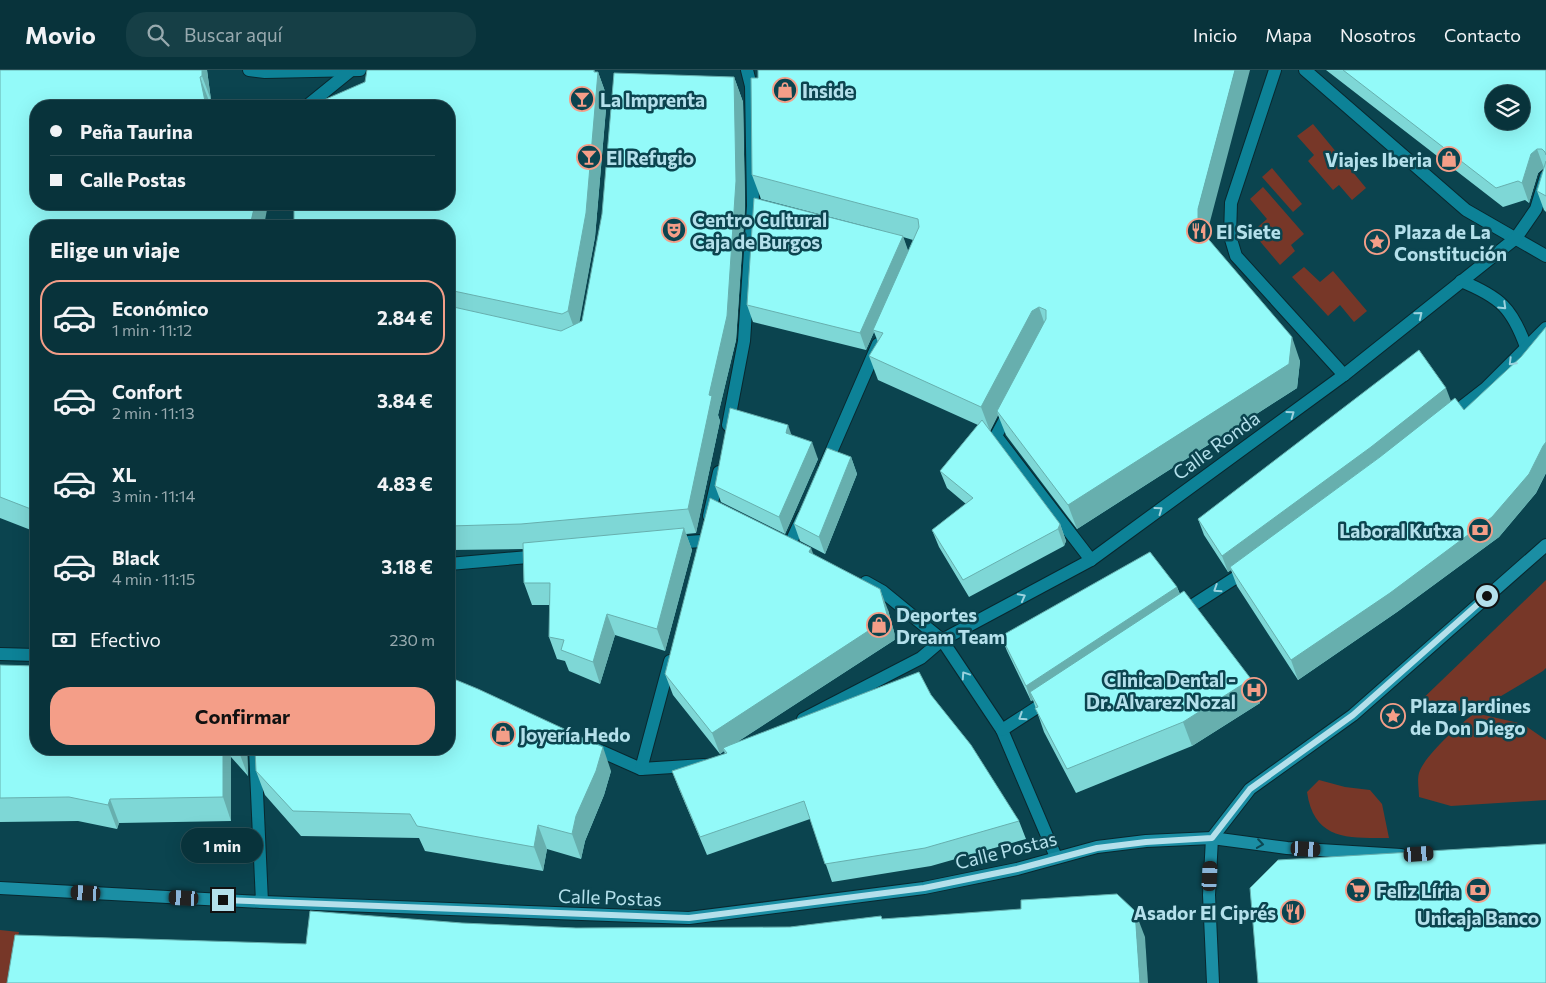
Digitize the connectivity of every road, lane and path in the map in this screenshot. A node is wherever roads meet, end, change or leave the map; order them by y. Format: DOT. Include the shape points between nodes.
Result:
graph roads {
  1 [pos="249,70"];
  2 [pos="355,70"];
  3 [pos="747,70"];
  4 [pos="1275,70"];
  5 [pos="1305,70"];
  6 [pos="316,100"];
  7 [pos="1546,176"];
  8 [pos="1516,238"];
  9 [pos="1546,256"];
  10 [pos="1462,281"];
  11 [pos="1546,328"];
  12 [pos="885,329"];
  13 [pos="1526,347"];
  14 [pos="1344,375"];
  15 [pos="1018,396"];
  16 [pos="1441,423"];
  17 [pos="725,439"];
  18 [pos="721,458"];
  19 [pos="818,481"];
  20 [pos="806,508"];
  21 [pos="663,544"];
  22 [pos="790,544"];
  23 [pos="1546,544"];
  24 [pos="556,554"];
  25 [pos="1091,560"];
  26 [pos="455,563"];
  27 [pos="1256,563"];
  28 [pos="857,578"];
  29 [pos="1166,623"];
  30 [pos="942,640"];
  31 [pos="674,645"];
  32 [pos="0,654"];
  33 [pos="30,655"];
  34 [pos="1059,693"];
  35 [pos="793,724"];
  36 [pos="1002,730"];
  37 [pos="577,741"];
  38 [pos="255,755"];
  39 [pos="716,764"];
  40 [pos="641,769"];
  41 [pos="1212,838"];
  42 [pos="1410,854"];
  43 [pos="1056,857"];
  44 [pos="0,888"];
  45 [pos="262,902"];
  46 [pos="1213,983"];
  1 -- 2 [label="street"];
  2 -- 6 [label="street"];
  3 -- 17 [label="street" via="751,86 757,206 744,341"];
  4 -- 14 [label="street" via="1231,203 1230,236 1236,256"];
  5 -- 8 [label="street" via="1466,210"];
  7 -- 8 [label="street, Calle Ronda" via="1536,209"];
  8 -- 9 [label="street"];
  8 -- 10 [label="street, Calle Ronda"];
  10 -- 13 [label="street, one-way" via="1488,292 1514,317"];
  14 -- 10 [label="street, Calle Ronda, one-way"];
  11 -- 13 [label="street"];
  12 -- 19 [label="street"];
  13 -- 16 [label="street, one-way" via="1486,388"];
  25 -- 14 [label="street, Calle Ronda, one-way"];
  15 -- 25 [label="street" via="996,436"];
  18 -- 21 [label="street" via="716,509 700,545"];
  20 -- 22 [label="street"];
  23 -- 41 [label="street" via="1353,715 1250,789"];
  24 -- 26 [label="street"];
  30 -- 25 [label="street, Calle Ronda, one-way"];
  27 -- 29 [label="street, one-way"];
  28 -- 30 [label="street" via="882,591"];
  30 -- 35 [label="street, Calle Ronda" via="921,658"];
  36 -- 30 [label="street, one-way"];
  31 -- 40 [label="street"];
  32 -- 33 [label="street"];
  34 -- 36 [label="street, one-way"];
  36 -- 43 [label="street"];
  37 -- 40 [label="street"];
  38 -- 45 [label="street"];
  39 -- 40 [label="street"];
  41 -- 42 [label="street, one-way" via="1287,848"];
  41 -- 43 [label="street, Calle Postas" via="1107,846"];
  41 -- 46 [label="street" via="1208,895"];
  43 -- 45 [label="street, Calle Postas" via="1017,869 924,888 689,918"];
  44 -- 45 [label="street, Calle Postas"];
}
